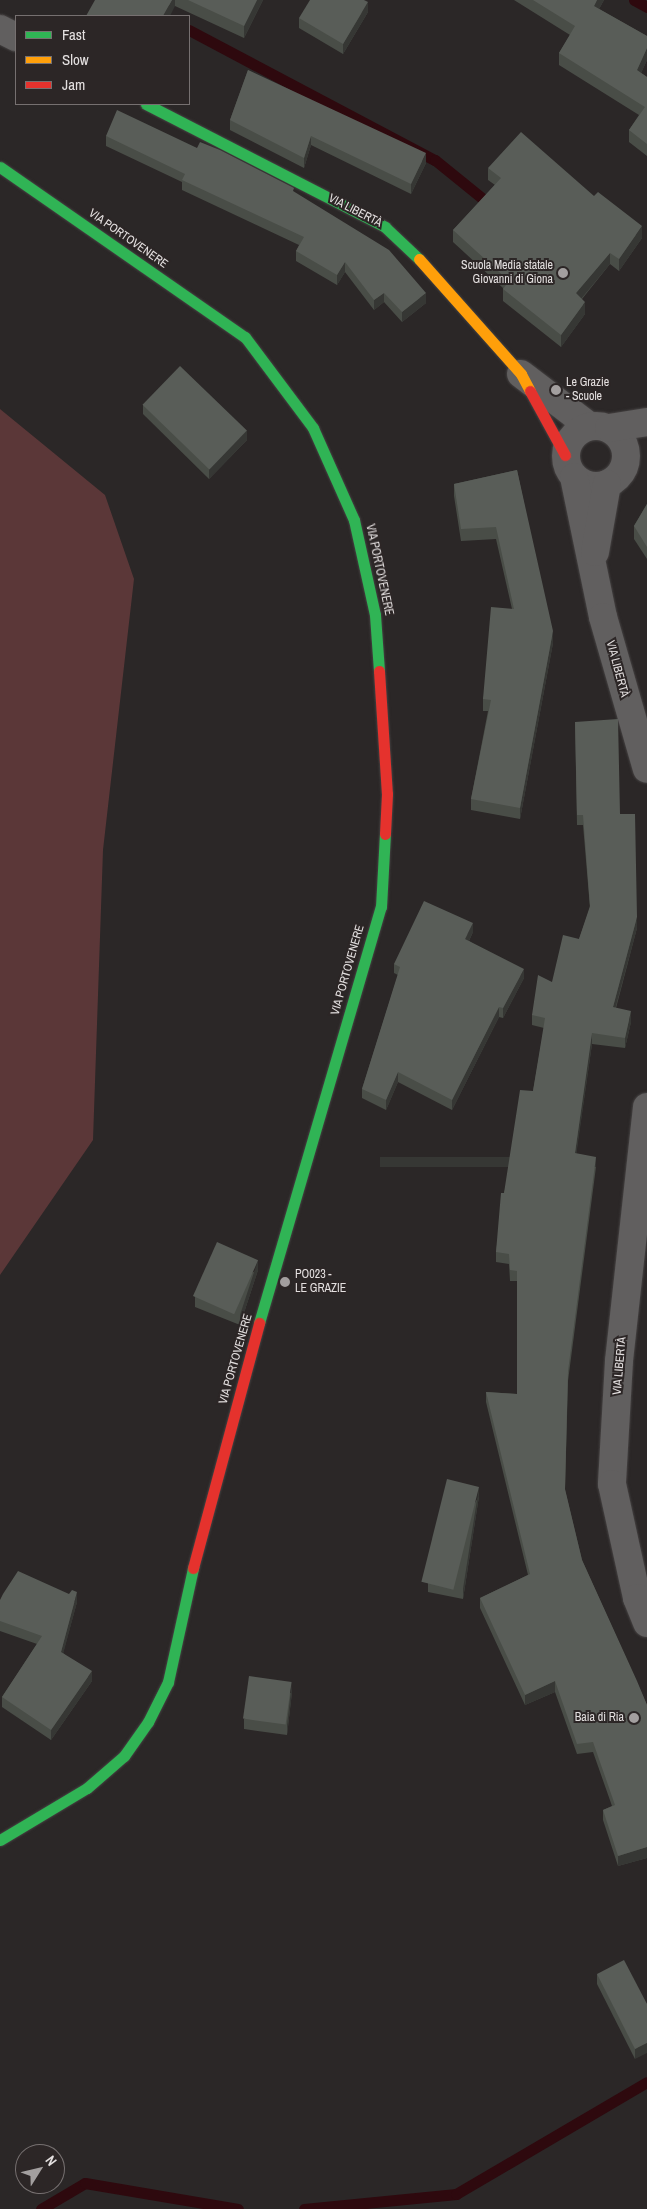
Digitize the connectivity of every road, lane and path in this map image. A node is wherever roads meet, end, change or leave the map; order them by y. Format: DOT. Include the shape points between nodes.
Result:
graph roads {
  1 [pos="0,29"];
  2 [pos="15,36"];
  3 [pos="148,105"];
  4 [pos="0,167"];
  5 [pos="521,374"];
  6 [pos="647,422"];
  7 [pos="599,427"];
  8 [pos="647,428"];
  9 [pos="626,452"];
  10 [pos="570,466"];
  11 [pos="606,484"];
  12 [pos="593,568"];
  13 [pos="647,769"];
  14 [pos="647,1106"];
  15 [pos="647,1623"];
  16 [pos="0,1840"];
  1 -- 2 [label="street"];
  3 -- 5 [label="main road, VIA LIBERTÀ" via="385,227 436,274"];
  4 -- 16 [label="main road, VIA PORTOVENERE" via="245,337 313,428 354,520 368,577 375,615 387,794 381,907 257,1332 193,1567 168,1682 148,1722 124,1756 87,1788"];
  5 -- 7 [label="street, VIA LIBERTÀ"];
  5 -- 10 [label="main road, VIA LIBERTÀ"];
  6 -- 7 [label="street"];
  7 -- 9 [label="street" via="617,434"];
  7 -- 10 [label="street" via="572,436"];
  8 -- 9 [label="street"];
  9 -- 11 [label="street" via="622,471"];
  10 -- 11 [label="street" via="589,486"];
  10 -- 12 [label="street, VIA LIBERTÀ"];
  11 -- 12 [label="street, VIA LIBERTÀ"];
  12 -- 13 [label="street, VIA LIBERTÀ" via="630,716"];
  14 -- 15 [label="street, VIA LIBERTÀ" via="619,1361 612,1484 637,1598"];
}
